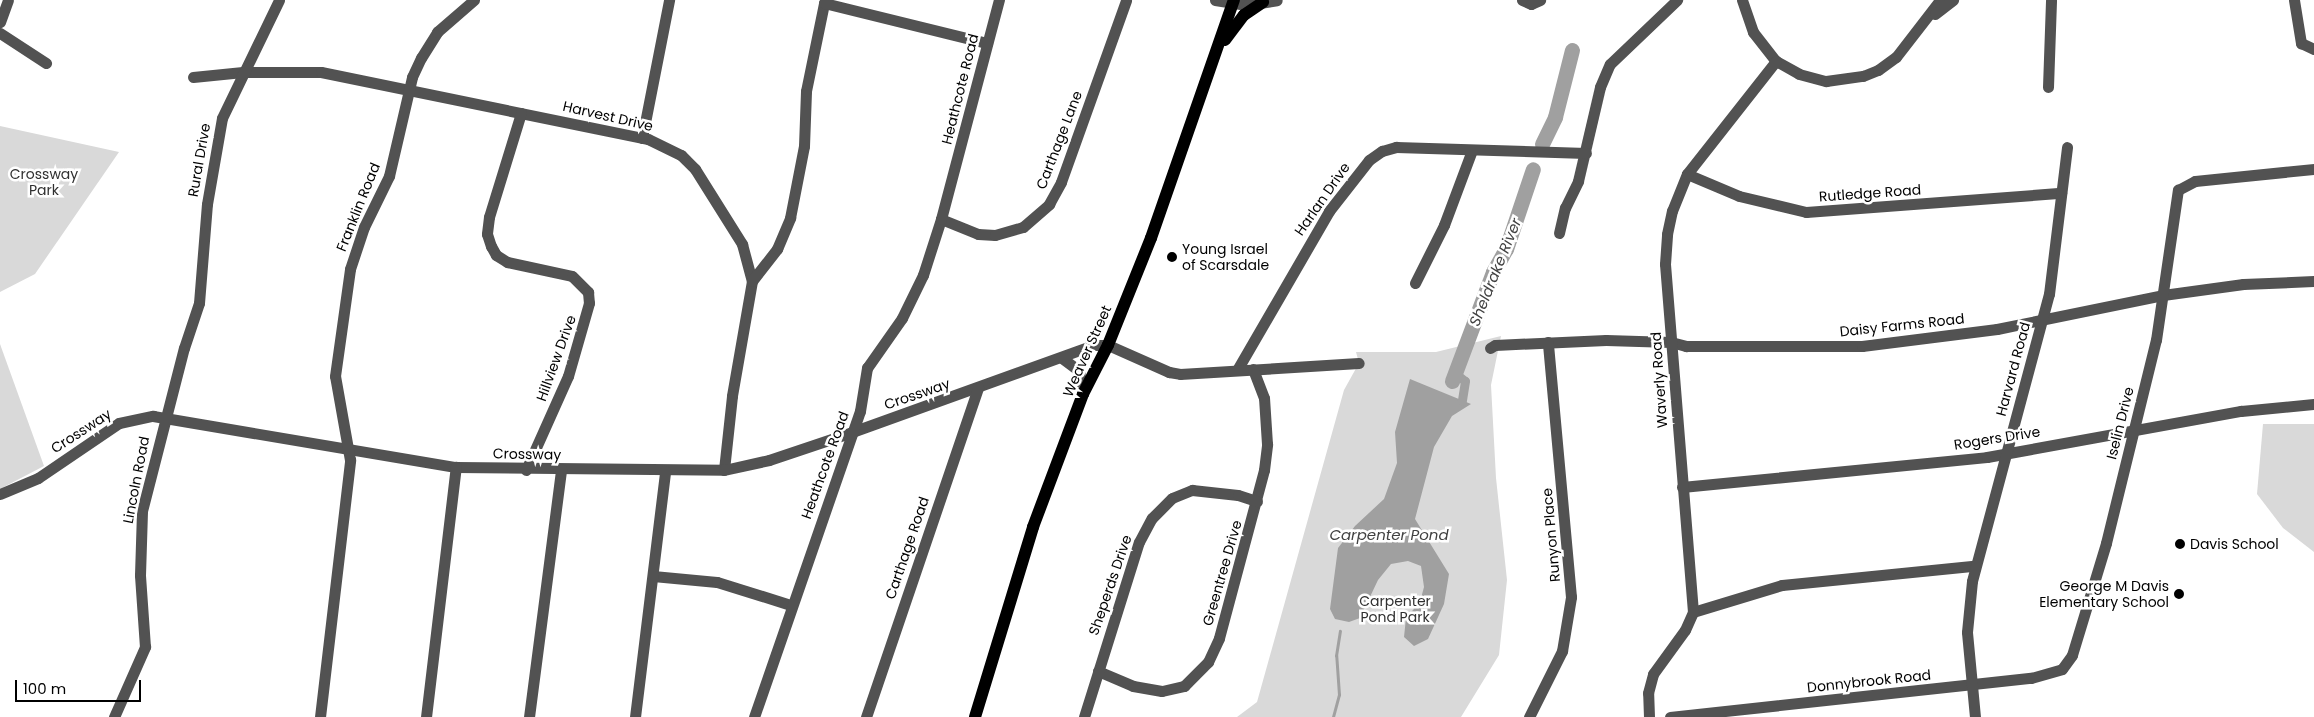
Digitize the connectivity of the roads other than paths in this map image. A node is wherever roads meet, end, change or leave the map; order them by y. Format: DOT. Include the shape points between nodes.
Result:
graph roads {
  1 [pos="8,0"];
  2 [pos="279,0"];
  3 [pos="474,0"];
  4 [pos="668,0"];
  5 [pos="999,0"];
  6 [pos="1126,0"];
  7 [pos="1215,0"];
  8 [pos="1277,0"];
  9 [pos="1522,0"];
  10 [pos="1540,0"];
  11 [pos="1677,0"];
  12 [pos="1742,0"];
  13 [pos="1948,0"];
  14 [pos="2051,0"];
  15 [pos="2294,0"];
  16 [pos="1234,2"];
  17 [pos="1263,2"];
  18 [pos="0,22"];
  19 [pos="0,33"];
  20 [pos="987,43"];
  21 [pos="2314,49"];
  22 [pos="1218,50"];
  23 [pos="1776,61"];
  24 [pos="46,63"];
  25 [pos="243,72"];
  26 [pos="193,78"];
  27 [pos="2048,87"];
  28 [pos="410,89"];
  29 [pos="521,113"];
  30 [pos="642,138"];
  31 [pos="2067,147"];
  32 [pos="1472,150"];
  33 [pos="1586,153"];
  34 [pos="2314,169"];
  35 [pos="1687,174"];
  36 [pos="2061,193"];
  37 [pos="941,219"];
  38 [pos="1559,233"];
  39 [pos="202,278"];
  40 [pos="752,281"];
  41 [pos="2314,281"];
  42 [pos="1415,283"];
  43 [pos="2164,295"];
  44 [pos="2042,320"];
  45 [pos="1548,342"];
  46 [pos="1672,342"];
  47 [pos="1108,345"];
  48 [pos="1490,348"];
  49 [pos="1062,358"];
  50 [pos="1359,363"];
  51 [pos="1253,369"];
  52 [pos="1237,370"];
  53 [pos="978,388"];
  54 [pos="1084,394"];
  55 [pos="2314,404"];
  56 [pos="165,416"];
  57 [pos="2134,430"];
  58 [pos="852,432"];
  59 [pos="349,449"];
  60 [pos="2007,453"];
  61 [pos="456,467"];
  62 [pos="561,469"];
  63 [pos="526,470"];
  64 [pos="724,470"];
  65 [pos="665,471"];
  66 [pos="1682,487"];
  67 [pos="0,494"];
  68 [pos="1257,501"];
  69 [pos="1974,566"];
  70 [pos="653,576"];
  71 [pos="791,605"];
  72 [pos="1693,612"];
  73 [pos="2067,663"];
  74 [pos="1098,671"];
  75 [pos="1972,685"];
  76 [pos="114,717"];
  77 [pos="320,717"];
  78 [pos="426,717"];
  79 [pos="529,717"];
  80 [pos="635,717"];
  81 [pos="754,717"];
  82 [pos="866,717"];
  83 [pos="976,717"];
  84 [pos="1084,717"];
  85 [pos="1529,717"];
  86 [pos="1649,717"];
  87 [pos="1670,717"];
  88 [pos="1974,717"];
  1 -- 18 [label="street"];
  2 -- 25 [label="street, Rural Drive"];
  3 -- 28 [label="street, Franklin Road" via="429,42"];
  4 -- 30 [label="street"];
  5 -- 20 [label="street, Heathcote Road"];
  6 -- 37 [label="street, Carthage Lane" via="1061,182 1049,204 1023,226 995,235 978,234"];
  7 -- 16 [label="street"];
  8 -- 17 [label="street"];
  9 -- 10 [label="street" via="1531,4"];
  11 -- 33 [label="street" via="1610,64 1600,87"];
  12 -- 23 [label="street" via="1753,32"];
  13 -- 23 [label="street" via="1920,26 1896,56 1863,76 1814,79"];
  14 -- 27 [label="street"];
  15 -- 21 [label="street" via="2301,43"];
  16 -- 17 [label="street"];
  16 -- 22 [label="main road, Weaver Street"];
  17 -- 22 [label="main road" via="1238,21"];
  19 -- 24 [label="street"];
  20 -- 37 [label="street, Heathcote Road"];
  20 -- 40 [label="street" via="824,3 806,91 804,146 790,218 777,249"];
  22 -- 47 [label="main road, Weaver Street" via="1151,238"];
  23 -- 35 [label="street, Waverly Road"];
  25 -- 26 [label="street, Harvest Drive"];
  25 -- 28 [label="street, Harvest Drive" via="321,72"];
  25 -- 39 [label="street, Rural Drive" via="222,118 207,204"];
  28 -- 29 [label="street, Harvest Drive"];
  28 -- 59 [label="street, Franklin Road" via="389,176 364,227 350,269 335,376"];
  29 -- 30 [label="street, Harvest Drive"];
  29 -- 63 [label="street, Hillview Drive" via="489,217 487,234 490,246 507,262 572,276 588,292 589,303 568,376"];
  30 -- 40 [label="street, Harvest Drive" via="668,147 695,170 742,244"];
  31 -- 36 [label="street, Harvard Road"];
  32 -- 33 [label="street, Harlan Drive"];
  32 -- 42 [label="street" via="1444,225"];
  32 -- 52 [label="street, Harlan Drive" via="1396,147 1369,160 1330,211"];
  33 -- 38 [label="street"];
  34 -- 43 [label="street, Iselin Drive" via="2209,178 2180,187"];
  35 -- 36 [label="street, Rutledge Road" via="1739,196 1806,212"];
  35 -- 46 [label="street, Waverly Road" via="1672,211 1667,234"];
  36 -- 44 [label="street, Harvard Road" via="2055,256"];
  37 -- 58 [label="street, Heathcote Road" via="909,306 867,368 860,411"];
  39 -- 56 [label="street, Lincoln Road" via="194,321"];
  40 -- 64 [label="street, Harvest Drive" via="732,396"];
  41 -- 43 [label="street, Daisy Farms Road" via="2243,284"];
  43 -- 44 [label="street, Daisy Farms Road"];
  43 -- 57 [label="street, Iselin Drive"];
  44 -- 46 [label="street, Daisy Farms Road" via="1940,338 1862,346 1686,346"];
  44 -- 60 [label="street, Harvard Road"];
  45 -- 46 [label="street, Daisy Farms Road"];
  45 -- 48 [label="street, Daisy Farms Road" via="1495,344"];
  45 -- 85 [label="street, Runyon Place" via="1571,597 1562,651"];
  46 -- 66 [label="street, Waverly Road"];
  47 -- 49 [label="street, Crossway" via="1094,345"];
  47 -- 52 [label="street" via="1169,372"];
  47 -- 54 [label="main road, Weaver Street"];
  49 -- 53 [label="street, Crossway"];
  49 -- 54 [label="street" via="1079,371"];
  50 -- 51 [label="street"];
  51 -- 52 [label="street"];
  51 -- 68 [label="street, Greentree Drive" via="1262,386 1267,444"];
  53 -- 58 [label="street, Crossway"];
  53 -- 82 [label="street, Carthage Road"];
  54 -- 83 [label="main road, Weaver Street" via="1033,527"];
  55 -- 57 [label="street, Rogers Drive" via="2241,410"];
  56 -- 59 [label="street, Crossway"];
  56 -- 67 [label="street, Crossway" via="128,419 119,423 38,478"];
  56 -- 76 [label="street, Lincoln Road" via="142,510 140,575 145,646"];
  57 -- 60 [label="street, Rogers Drive"];
  57 -- 73 [label="street, Iselin Drive" via="2106,543"];
  58 -- 64 [label="street, Crossway" via="770,460"];
  58 -- 71 [label="street, Heathcote Road"];
  59 -- 61 [label="street, Crossway"];
  59 -- 77 [label="street, Franklin Road"];
  60 -- 66 [label="street, Rogers Drive"];
  60 -- 69 [label="street, Harvard Road"];
  61 -- 63 [label="street, Crossway"];
  61 -- 78 [label="street"];
  62 -- 63 [label="street, Crossway"];
  62 -- 65 [label="street, Crossway"];
  62 -- 79 [label="street"];
  64 -- 65 [label="street, Crossway"];
  65 -- 70 [label="street"];
  66 -- 72 [label="street, Waverly Road"];
  68 -- 74 [label="street, Sheperds Drive" via="1238,494 1192,490 1182,492 1163,506 1139,542"];
  68 -- 74 [label="street, Greentree Drive" via="1219,638 1201,672 1184,686 1162,691 1133,686"];
  69 -- 72 [label="street" via="1782,585"];
  69 -- 75 [label="street, Harvard Road" via="1968,632"];
  70 -- 71 [label="street" via="717,582"];
  70 -- 80 [label="street"];
  71 -- 81 [label="street, Heathcote Road"];
  72 -- 86 [label="street, Waverly Road" via="1685,630 1653,674 1648,693"];
  73 -- 75 [label="street, Donnybrook Road" via="2050,675"];
  74 -- 84 [label="street, Sheperds Drive"];
  75 -- 87 [label="street, Donnybrook Road"];
  75 -- 88 [label="street, Harvard Road"];
}
